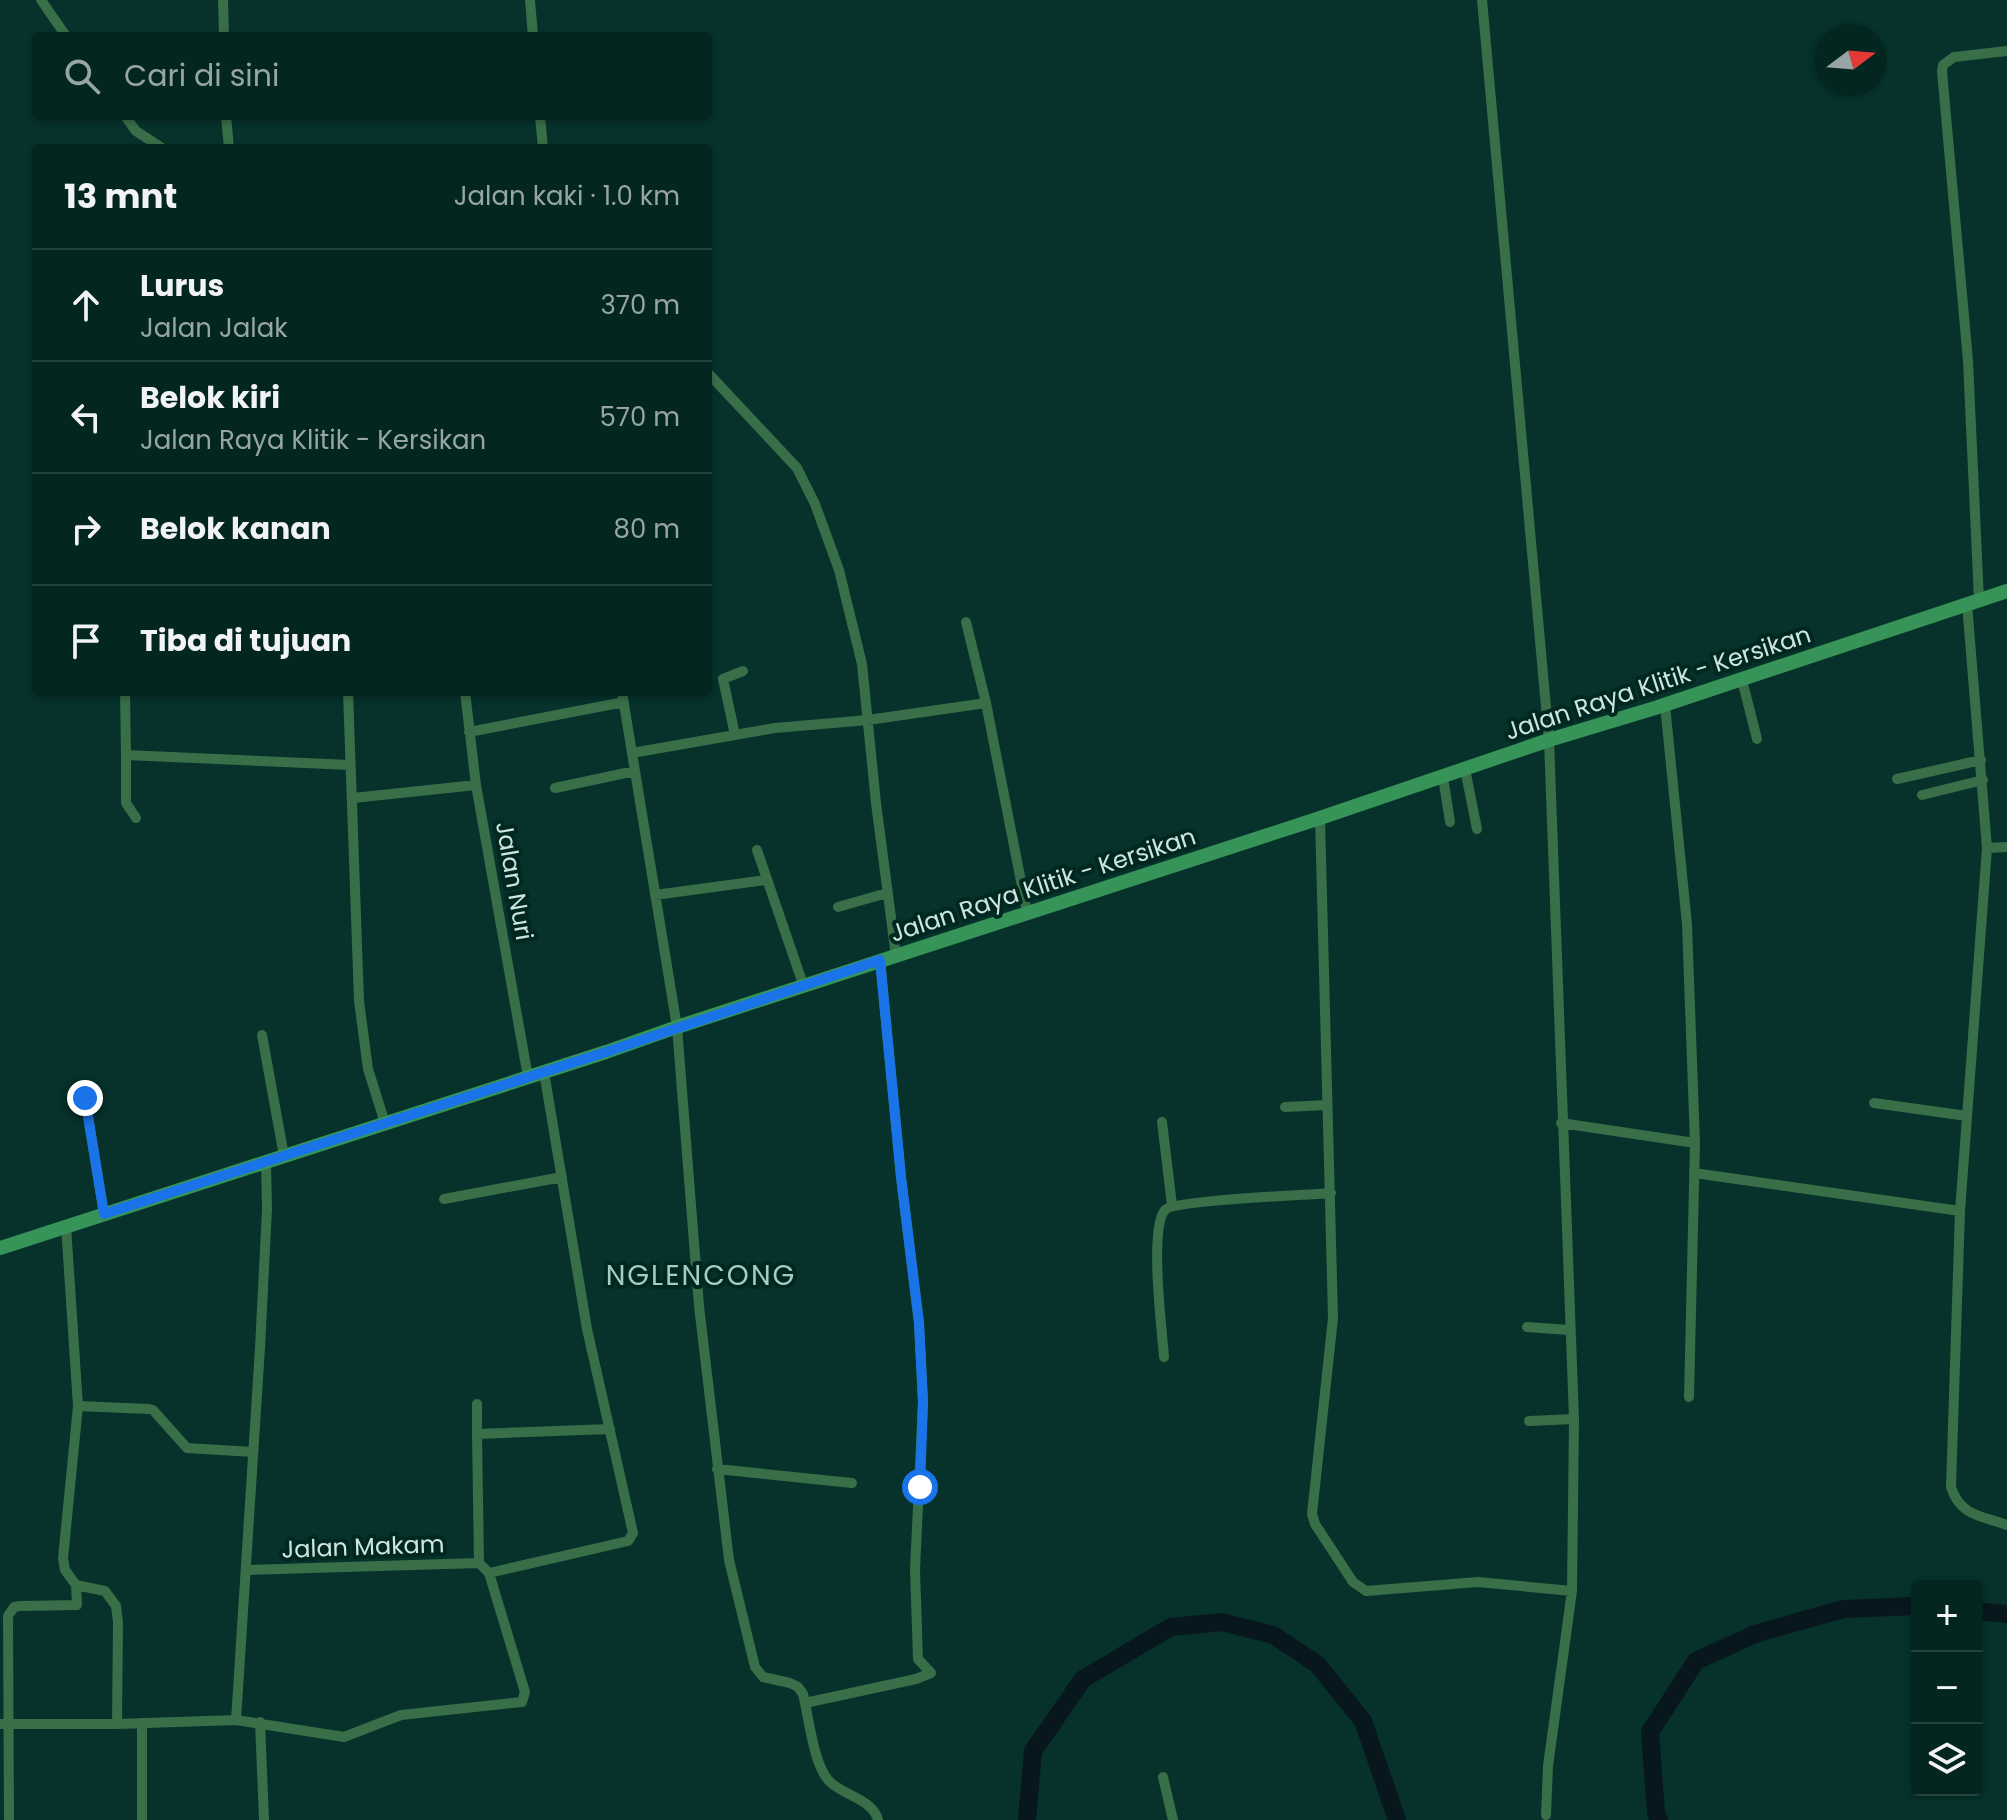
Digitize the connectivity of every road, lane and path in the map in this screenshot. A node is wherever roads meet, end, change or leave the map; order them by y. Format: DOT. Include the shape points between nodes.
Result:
graph roads {
  1 [pos="41,0"];
  2 [pos="223,0"];
  3 [pos="530,0"];
  4 [pos="1482,0"];
  5 [pos="63,32"];
  6 [pos="224,32"];
  7 [pos="533,32"];
  8 [pos="2007,51"];
  9 [pos="128,120"];
  10 [pos="226,120"];
  11 [pos="540,120"];
  12 [pos="156,144"];
  13 [pos="229,144"];
  14 [pos="543,144"];
  15 [pos="712,377"];
  16 [pos="2007,591"];
  17 [pos="1973,602"];
  18 [pos="966,622"];
  19 [pos="743,671"];
  20 [pos="1742,680"];
  21 [pos="125,696"];
  22 [pos="348,696"];
  23 [pos="465,696"];
  24 [pos="623,697"];
  25 [pos="986,703"];
  26 [pos="1665,705"];
  27 [pos="868,720"];
  28 [pos="469,732"];
  29 [pos="735,735"];
  30 [pos="1757,739"];
  31 [pos="1549,740"];
  32 [pos="632,753"];
  33 [pos="126,755"];
  34 [pos="1981,760"];
  35 [pos="350,765"];
  36 [pos="1465,769"];
  37 [pos="635,771"];
  38 [pos="1443,777"];
  39 [pos="1897,779"];
  40 [pos="1983,780"];
  41 [pos="476,785"];
  42 [pos="555,788"];
  43 [pos="1922,795"];
  44 [pos="353,798"];
  45 [pos="136,818"];
  46 [pos="1320,818"];
  47 [pos="1450,822"];
  48 [pos="1477,829"];
  49 [pos="2007,847"];
  50 [pos="1987,848"];
  51 [pos="757,850"];
  52 [pos="766,880"];
  53 [pos="887,893"];
  54 [pos="655,895"];
  55 [pos="838,907"];
  56 [pos="1027,912"];
  57 [pos="896,956"];
  58 [pos="880,960"];
  59 [pos="804,987"];
  60 [pos="677,1027"];
  61 [pos="262,1035"];
  62 [pos="544,1072"];
  63 [pos="528,1077"];
  64 [pos="85,1098"];
  65 [pos="1874,1103"];
  66 [pos="1327,1105"];
  67 [pos="1285,1107"];
  68 [pos="1967,1116"];
  69 [pos="1162,1122"];
  70 [pos="385,1123"];
  71 [pos="1561,1123"];
  72 [pos="1695,1143"];
  73 [pos="284,1156"];
  74 [pos="266,1163"];
  75 [pos="1694,1173"];
  76 [pos="562,1177"];
  77 [pos="1331,1193"];
  78 [pos="444,1199"];
  79 [pos="1172,1205"];
  80 [pos="1960,1211"];
  81 [pos="104,1214"];
  82 [pos="66,1226"];
  83 [pos="0,1248"];
  84 [pos="1527,1327"];
  85 [pos="1569,1330"];
  86 [pos="1164,1357"];
  87 [pos="1689,1397"];
  88 [pos="477,1404"];
  89 [pos="78,1406"];
  90 [pos="1574,1419"];
  91 [pos="1529,1421"];
  92 [pos="610,1429"];
  93 [pos="477,1434"];
  94 [pos="253,1452"];
  95 [pos="717,1469"];
  96 [pos="852,1483"];
  97 [pos="2007,1525"];
  98 [pos="479,1563"];
  99 [pos="248,1570"];
  100 [pos="489,1573"];
  101 [pos="76,1585"];
  102 [pos="1572,1591"];
  103 [pos="805,1703"];
  104 [pos="236,1720"];
  105 [pos="260,1722"];
  106 [pos="142,1723"];
  107 [pos="4,1724"];
  108 [pos="117,1724"];
  109 [pos="1163,1777"];
  110 [pos="1546,1815"];
  111 [pos="9,1820"];
  112 [pos="142,1820"];
  113 [pos="264,1820"];
  114 [pos="878,1820"];
  115 [pos="1173,1820"];
  1 -- 5 [label="street"];
  2 -- 6 [label="street"];
  3 -- 7 [label="street"];
  4 -- 31 [label="street"];
  8 -- 17 [label="street" via="1954,57 1942,71 1968,361"];
  9 -- 12 [label="street"];
  10 -- 13 [label="street"];
  11 -- 14 [label="street"];
  15 -- 27 [label="street" via="806,483 854,623"];
  16 -- 17 [label="street, Jalan Raya Klitik - Kersikan"];
  17 -- 20 [label="street, Jalan Raya Klitik - Kersikan"];
  17 -- 34 [label="street"];
  18 -- 25 [label="street"];
  19 -- 29 [label="street" via="723,679"];
  20 -- 26 [label="street, Jalan Raya Klitik - Kersikan"];
  20 -- 30 [label="street"];
  21 -- 33 [label="street"];
  22 -- 35 [label="street"];
  23 -- 28 [label="street, Jalan Nuri"];
  24 -- 28 [label="street"];
  24 -- 32 [label="street"];
  25 -- 27 [label="street"];
  25 -- 56 [label="street"];
  26 -- 31 [label="street, Jalan Raya Klitik - Kersikan"];
  26 -- 72 [label="street" via="1687,924"];
  27 -- 29 [label="street"];
  27 -- 53 [label="street"];
  28 -- 41 [label="street, Jalan Nuri"];
  29 -- 32 [label="street"];
  31 -- 36 [label="street, Jalan Raya Klitik - Kersikan"];
  31 -- 71 [label="street"];
  32 -- 37 [label="street"];
  33 -- 35 [label="street"];
  33 -- 45 [label="street" via="126,803"];
  34 -- 39 [label="street"];
  34 -- 40 [label="street"];
  35 -- 44 [label="street"];
  36 -- 38 [label="street, Jalan Raya Klitik - Kersikan"];
  36 -- 48 [label="street"];
  37 -- 42 [label="street"];
  37 -- 54 [label="street"];
  38 -- 46 [label="street, Jalan Raya Klitik - Kersikan"];
  38 -- 47 [label="street"];
  40 -- 43 [label="street"];
  40 -- 50 [label="street"];
  41 -- 44 [label="street"];
  41 -- 63 [label="street, Jalan Nuri"];
  44 -- 70 [label="street" via="359,1001 368,1069"];
  46 -- 56 [label="street, Jalan Raya Klitik - Kersikan"];
  46 -- 66 [label="street"];
  49 -- 50 [label="street"];
  50 -- 68 [label="street"];
  51 -- 52 [label="street"];
  52 -- 54 [label="street"];
  52 -- 59 [label="street"];
  53 -- 55 [label="street"];
  53 -- 57 [label="street"];
  54 -- 60 [label="street"];
  56 -- 57 [label="street, Jalan Raya Klitik - Kersikan"];
  57 -- 58 [label="street, Jalan Raya Klitik - Kersikan"];
  58 -- 59 [label="street, Jalan Raya Klitik - Kersikan"];
  58 -- 103 [label="street" via="919,1323 923,1402 915,1569 918,1659 931,1673"];
  59 -- 60 [label="street, Jalan Raya Klitik - Kersikan"];
  60 -- 62 [label="street, Jalan Raya Klitik - Kersikan"];
  60 -- 95 [label="street"];
  61 -- 73 [label="street"];
  62 -- 63 [label="street, Jalan Raya Klitik - Kersikan"];
  62 -- 76 [label="street"];
  63 -- 70 [label="street, Jalan Raya Klitik - Kersikan"];
  64 -- 81 [label="street"];
  65 -- 68 [label="street"];
  66 -- 67 [label="street"];
  66 -- 77 [label="street"];
  68 -- 80 [label="street"];
  69 -- 79 [label="street"];
  70 -- 73 [label="street, Jalan Raya Klitik - Kersikan"];
  71 -- 72 [label="street"];
  71 -- 85 [label="street"];
  72 -- 75 [label="street"];
  73 -- 74 [label="street, Jalan Raya Klitik - Kersikan"];
  74 -- 81 [label="street, Jalan Raya Klitik - Kersikan"];
  74 -- 94 [label="street"];
  75 -- 80 [label="street"];
  75 -- 87 [label="street"];
  76 -- 78 [label="street"];
  76 -- 92 [label="street"];
  77 -- 79 [label="street"];
  77 -- 102 [label="street" via="1333,1318 1311,1501 1315,1524 1353,1582 1366,1591 1478,1582"];
  79 -- 86 [label="street" via="1161,1216 1157,1251"];
  80 -- 97 [label="street" via="1951,1487 1965,1511"];
  81 -- 82 [label="street, Jalan Raya Klitik - Kersikan"];
  82 -- 83 [label="street, Jalan Raya Klitik - Kersikan"];
  82 -- 89 [label="street"];
  84 -- 85 [label="street"];
  85 -- 90 [label="street"];
  88 -- 93 [label="street"];
  89 -- 94 [label="street" via="153,1410 187,1448"];
  89 -- 101 [label="street" via="63,1558"];
  90 -- 91 [label="street"];
  90 -- 102 [label="street"];
  92 -- 93 [label="street"];
  92 -- 100 [label="street" via="631,1539"];
  93 -- 98 [label="street"];
  94 -- 99 [label="street"];
  95 -- 96 [label="street"];
  95 -- 103 [label="street" via="729,1560 755,1667 763,1677 798,1687"];
  98 -- 99 [label="street, Jalan Makam"];
  98 -- 100 [label="street"];
  99 -- 104 [label="street"];
  100 -- 105 [label="street" via="525,1692 522,1702 401,1715 344,1737"];
  101 -- 107 [label="street" via="77,1605 20,1606 10,1611"];
  101 -- 108 [label="street" via="105,1591 116,1606"];
  102 -- 110 [label="street"];
  103 -- 114 [label="street" via="825,1776 870,1807"];
  104 -- 105 [label="street"];
  104 -- 106 [label="street"];
  105 -- 113 [label="street"];
  106 -- 108 [label="street"];
  106 -- 112 [label="street"];
  107 -- 108 [label="street"];
  107 -- 111 [label="street"];
  109 -- 115 [label="street"];
}
